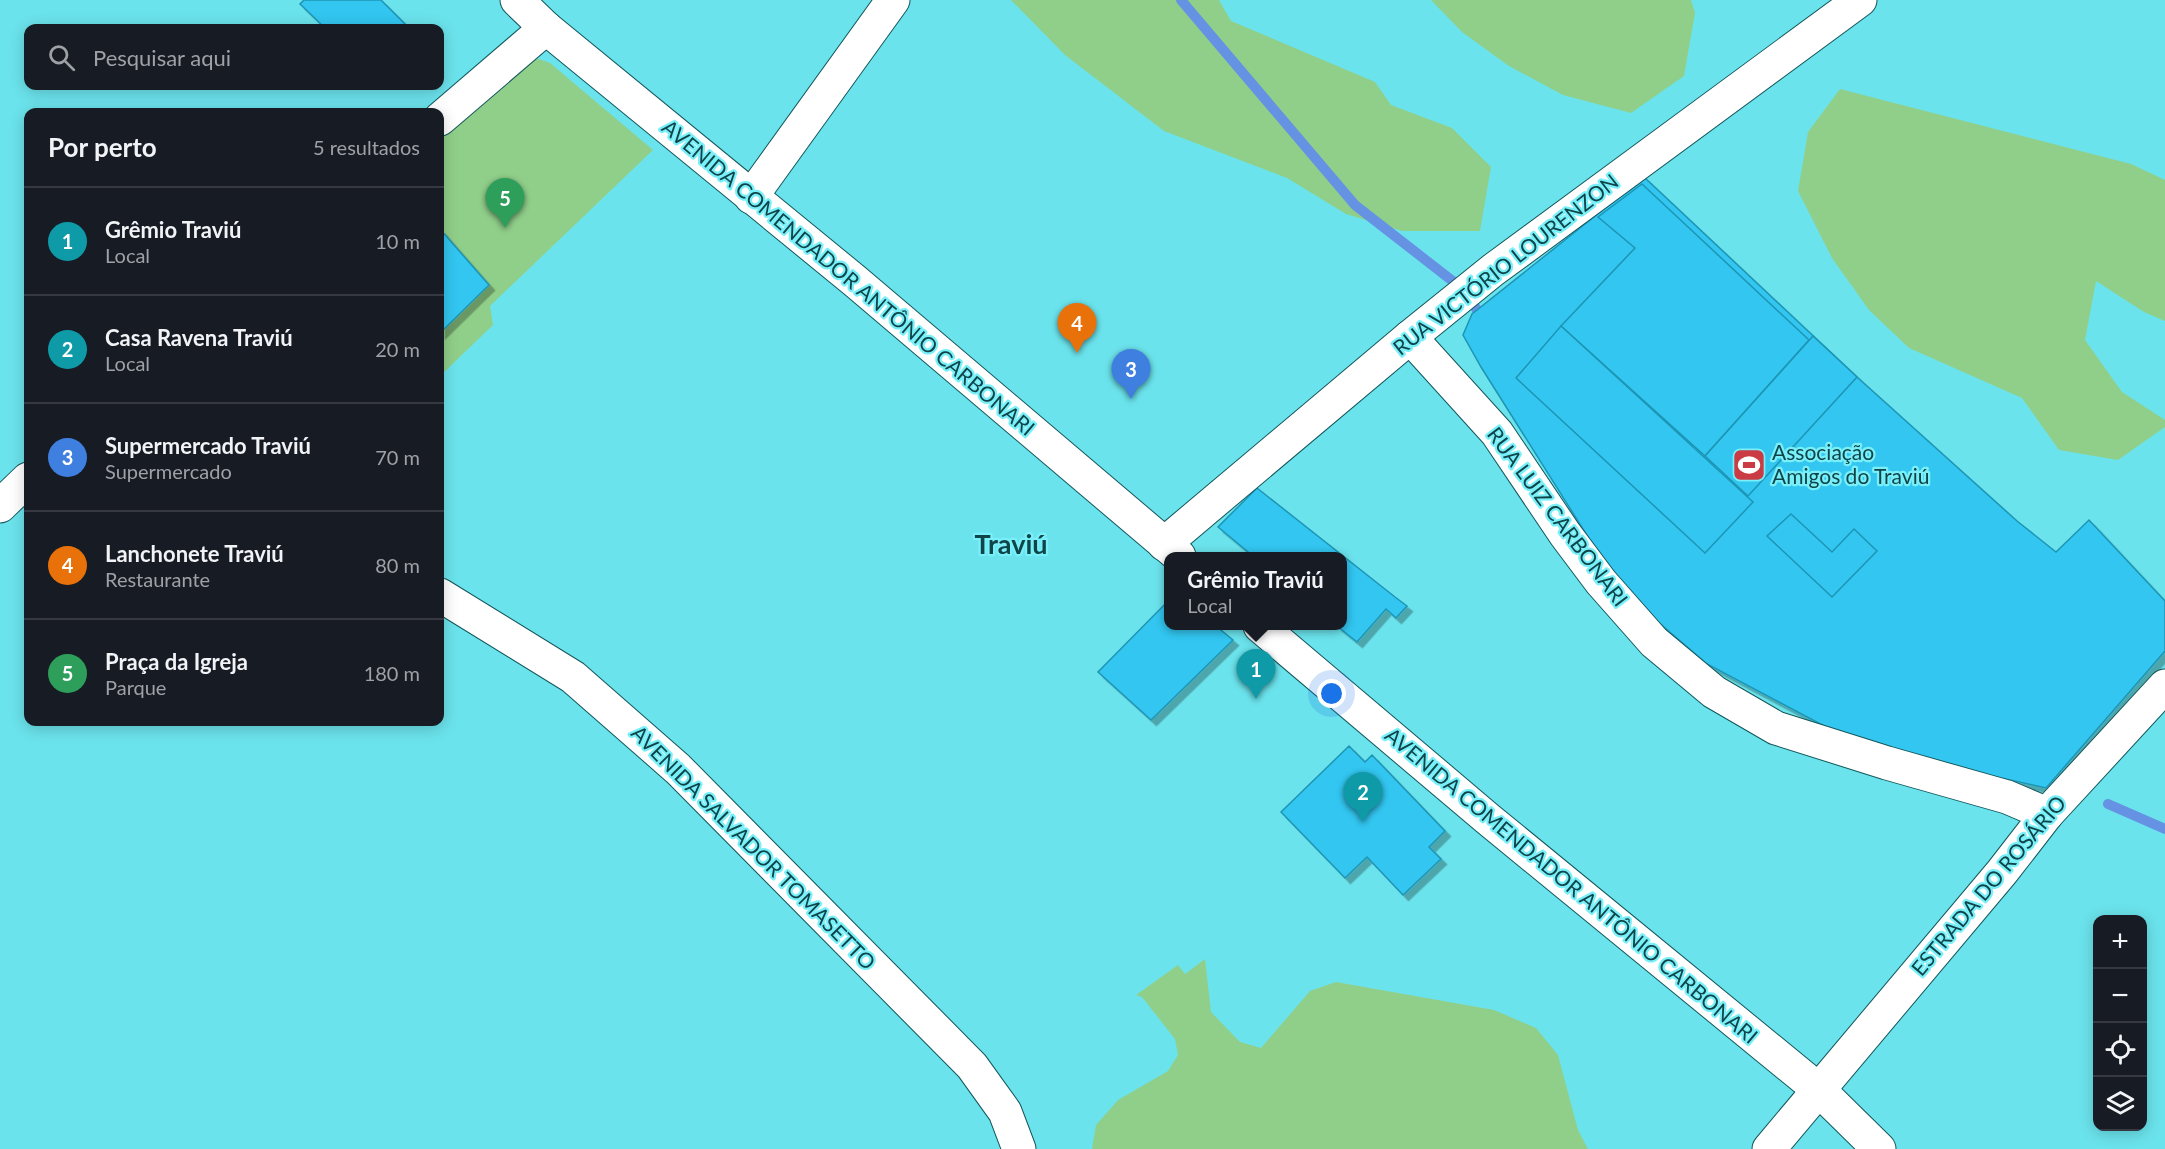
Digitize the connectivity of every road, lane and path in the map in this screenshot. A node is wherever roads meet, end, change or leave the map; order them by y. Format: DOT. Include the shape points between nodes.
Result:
graph roads {
  1 [pos="517,0"];
  2 [pos="893,0"];
  3 [pos="1860,0"];
  4 [pos="546,28"];
  5 [pos="444,115"];
  6 [pos="751,197"];
  7 [pos="1410,336"];
  8 [pos="24,483"];
  9 [pos="0,506"];
  10 [pos="1172,550"];
  11 [pos="444,597"];
  12 [pos="1265,630"];
  13 [pos="2165,686"];
  14 [pos="2047,814"];
  15 [pos="1819,1090"];
  16 [pos="1019,1149"];
  17 [pos="1769,1149"];
  18 [pos="1879,1149"];
  1 -- 4 [label="street, AVENIDA COMENDADOR ANTÔNIO CARBONARI"];
  2 -- 6 [label="street"];
  3 -- 7 [label="street, RUA VICTÓRIO LOURENZON" via="1492,270"];
  4 -- 5 [label="street"];
  4 -- 6 [label="street, AVENIDA COMENDADOR ANTÔNIO CARBONARI"];
  6 -- 10 [label="street, AVENIDA COMENDADOR ANTÔNIO CARBONARI" via="855,280"];
  7 -- 10 [label="street, RUA VICTÓRIO LOURENZON"];
  7 -- 14 [label="street, RUA LUIZ CARBONARI" via="1497,434 1601,582 1654,642 1714,692 1776,728 2007,797"];
  8 -- 9 [label="street"];
  11 -- 16 [label="street, AVENIDA SALVADOR TOMASETTO" via="573,677 678,769 972,1066 1005,1112"];
  12 -- 15 [label="street, AVENIDA COMENDADOR ANTÔNIO CARBONARI"];
  13 -- 14 [label="street, ESTRADA DO ROSÁRIO"];
  14 -- 15 [label="street, ESTRADA DO ROSÁRIO"];
  15 -- 17 [label="street, ESTRADA DO ROSÁRIO"];
  15 -- 18 [label="street, AVENIDA COMENDADOR ANTÔNIO CARBONARI"];
}
